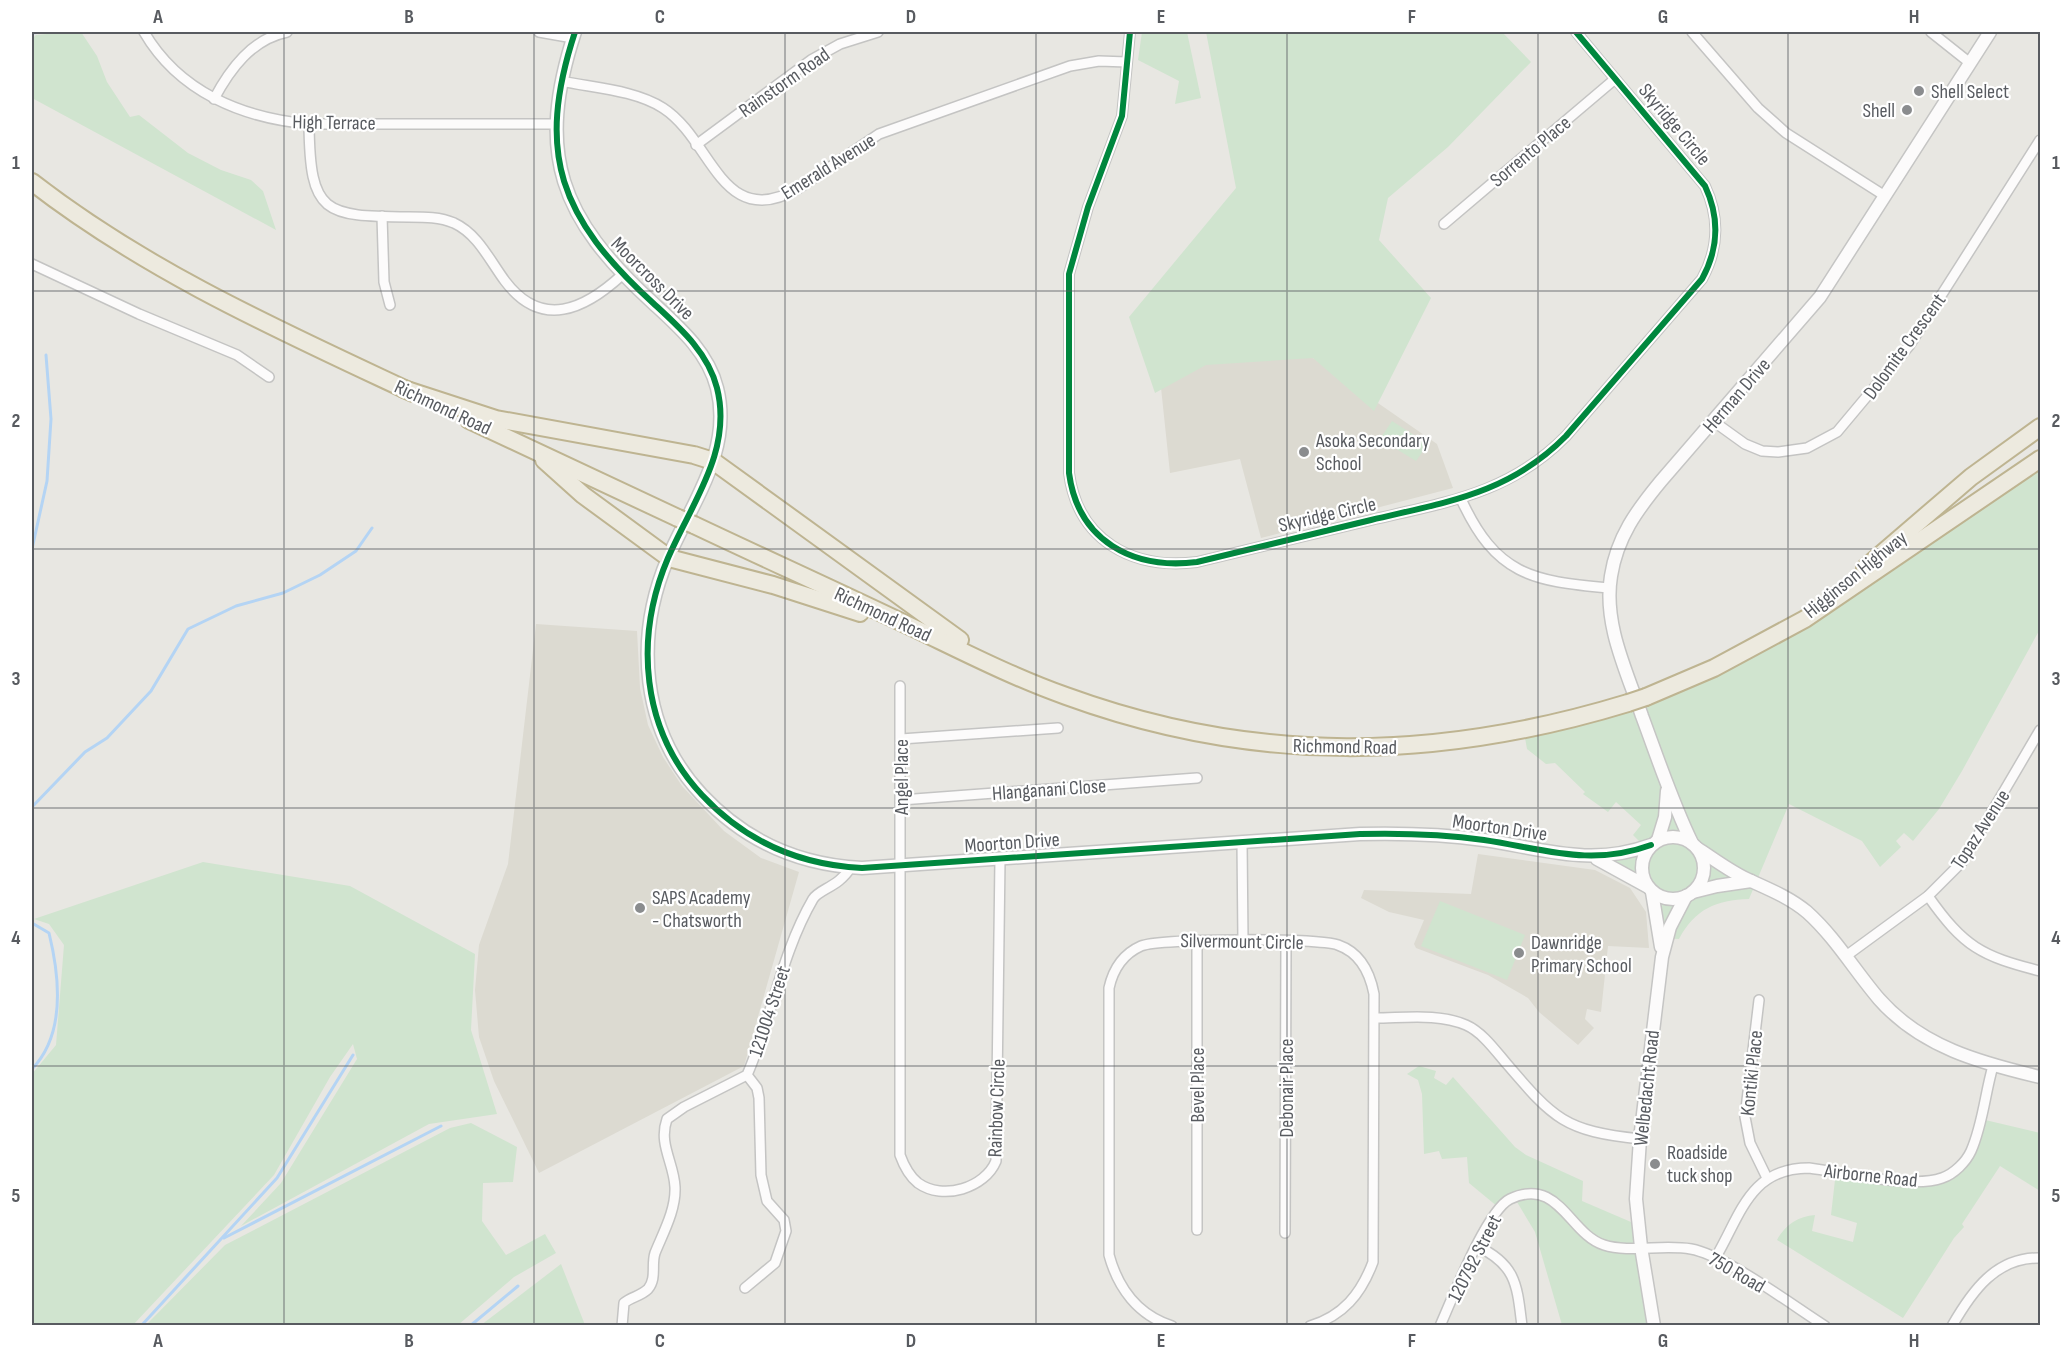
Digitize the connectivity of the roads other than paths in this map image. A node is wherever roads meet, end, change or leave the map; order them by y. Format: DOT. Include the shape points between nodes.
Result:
graph roads {
  1 [pos="144,32"];
  2 [pos="287,32"];
  3 [pos="539,32"];
  4 [pos="878,32"];
  5 [pos="1130,32"];
  6 [pos="1576,32"];
  7 [pos="1692,32"];
  8 [pos="1931,32"];
  9 [pos="1990,32"];
  10 [pos="574,35"];
  11 [pos="1127,62"];
  12 [pos="1970,63"];
  13 [pos="1616,79"];
  14 [pos="561,81"];
  15 [pos="214,99"];
  16 [pos="309,124"];
  17 [pos="556,124"];
  18 [pos="2040,140"];
  19 [pos="696,145"];
  20 [pos="32,182"];
  21 [pos="1885,196"];
  22 [pos="382,216"];
  23 [pos="1444,224"];
  24 [pos="32,264"];
  25 [pos="622,275"];
  26 [pos="390,305"];
  27 [pos="269,377"];
  28 [pos="404,389"];
  29 [pos="1713,421"];
  30 [pos="2040,427"];
  31 [pos="533,450"];
  32 [pos="2040,459"];
  33 [pos="713,462"];
  34 [pos="1461,499"];
  35 [pos="694,508"];
  36 [pos="669,558"];
  37 [pos="1609,588"];
  38 [pos="1791,625"];
  39 [pos="954,647"];
  40 [pos="900,686"];
  41 [pos="1066,696"];
  42 [pos="1058,728"];
  43 [pos="2040,730"];
  44 [pos="901,739"];
  45 [pos="1197,778"];
  46 [pos="1667,787"];
  47 [pos="901,800"];
  48 [pos="1242,841"];
  49 [pos="1655,843"];
  50 [pos="1694,846"];
  51 [pos="1594,857"];
  52 [pos="1000,859"];
  53 [pos="851,867"];
  54 [pos="901,867"];
  55 [pos="1750,881"];
  56 [pos="1650,890"];
  57 [pos="1689,894"];
  58 [pos="1928,896"];
  59 [pos="1197,941"];
  60 [pos="1243,941"];
  61 [pos="1286,942"];
  62 [pos="1846,956"];
  63 [pos="1662,957"];
  64 [pos="2040,971"];
  65 [pos="1759,1000"];
  66 [pos="1375,1018"];
  67 [pos="1993,1066"];
  68 [pos="747,1075"];
  69 [pos="2040,1077"];
  70 [pos="1640,1139"];
  71 [pos="1767,1178"];
  72 [pos="1197,1230"];
  73 [pos="1285,1233"];
  74 [pos="1478,1246"];
  75 [pos="1641,1247"];
  76 [pos="1716,1257"];
  77 [pos="2040,1258"];
  78 [pos="746,1288"];
  79 [pos="622,1326"];
  80 [pos="1172,1326"];
  81 [pos="1310,1326"];
  82 [pos="1440,1326"];
  83 [pos="1522,1326"];
  84 [pos="1654,1326"];
  85 [pos="1825,1326"];
  86 [pos="1952,1326"];
  1 -- 15 [label="street, High Terrace" via="181,76"];
  2 -- 15 [label="street" via="247,53"];
  3 -- 10 [label="street"];
  4 -- 19 [label="street, Rainstorm Road" via="840,44 811,60"];
  5 -- 11 [label="street, Skyridge Circle"];
  6 -- 13 [label="street, Skyridge Circle"];
  7 -- 21 [label="street" via="1780,128"];
  8 -- 12 [label="street"];
  9 -- 12 [label="street, Herman Drive"];
  10 -- 14 [label="street, Moorcross Drive"];
  11 -- 19 [label="street, Emerald Avenue" via="1070,66 879,134 776,200 751,199 734,191"];
  11 -- 34 [label="street, Skyridge Circle" via="1122,116 1088,207 1069,274 1070,473 1077,505 1090,525 1126,555 1181,564"];
  12 -- 21 [label="street, Herman Drive"];
  13 -- 23 [label="street, Sorrento Place"];
  13 -- 34 [label="street, Skyridge Circle" via="1705,186 1716,220 1712,256 1695,287 1553,449 1515,478"];
  14 -- 17 [label="street, Moorcross Drive"];
  14 -- 19 [label="street, Emerald Avenue" via="647,100 671,115"];
  15 -- 16 [label="street, High Terrace" via="269,119"];
  16 -- 17 [label="street, High Terrace"];
  16 -- 22 [label="street" via="310,167 320,196 344,214"];
  17 -- 25 [label="street, Moorcross Drive" via="558,154 570,197 593,241"];
  18 -- 29 [label="street, Dolomite Crescent" via="1909,345 1837,432 1807,448 1762,451"];
  20 -- 28 [label="highway, Richmond Road" via="120,244 185,283"];
  21 -- 29 [label="street, Herman Drive" via="1820,297"];
  22 -- 25 [label="street" via="433,218 456,224 478,242 518,295 546,309 566,309 589,302"];
  22 -- 26 [label="street" via="384,275"];
  24 -- 27 [label="street" via="237,355"];
  25 -- 33 [label="street, Moorcross Drive" via="688,336 713,376 722,422"];
  28 -- 31 [label="highway, Richmond Road"];
  28 -- 33 [label="highway" via="496,419 694,454"];
  29 -- 37 [label="street, Herman Drive" via="1628,525 1615,556"];
  30 -- 38 [label="highway, Higginson Highway" via="1971,477"];
  31 -- 36 [label="highway" via="584,495"];
  31 -- 39 [label="highway, Richmond Road, bridge"];
  32 -- 38 [label="highway, Higginson Highway" via="1830,604"];
  33 -- 35 [label="street, Moorcross Drive"];
  33 -- 41 [label="highway" via="936,625"];
  34 -- 37 [label="street" via="1485,543 1519,570 1556,583"];
  35 -- 36 [label="street, Moorton Drive"];
  36 -- 39 [label="highway" via="834,604"];
  36 -- 53 [label="street, Moorton Drive" via="651,609 646,643 652,697 672,753 706,800 755,838 801,859"];
  37 -- 46 [label="street, Herman Drive" via="1612,628"];
  38 -- 41 [label="highway, Richmond Road, bridge" via="1714,668 1628,703 1541,728 1412,747 1295,746 1207,735"];
  39 -- 41 [label="highway, Richmond Road"];
  40 -- 44 [label="street, Angel Place"];
  42 -- 44 [label="street"];
  43 -- 58 [label="street, Topaz Avenue" via="1964,861"];
  44 -- 47 [label="street, Angel Place"];
  45 -- 47 [label="street, Hlanganani Close"];
  46 -- 49 [label="street, Herman Drive" via="1665,817"];
  46 -- 50 [label="street, Herman Drive"];
  47 -- 54 [label="street, Angel Place"];
  48 -- 51 [label="street, Moorton Drive" via="1433,834"];
  48 -- 52 [label="street, Moorton Drive"];
  48 -- 60 [label="street"];
  49 -- 50 [label="street" via="1675,837"];
  49 -- 51 [label="street, Moorton Drive" via="1629,853"];
  49 -- 56 [label="street" via="1641,866"];
  50 -- 55 [label="street"];
  50 -- 57 [label="street" via="1703,859 1704,872"];
  51 -- 56 [label="street, Moorton Drive"];
  52 -- 54 [label="street, Moorton Drive"];
  52 -- 54 [label="street, Rainbow Circle" via="996,1161 980,1182 951,1190 922,1185 910,1175 900,1155"];
  53 -- 54 [label="street, Moorton Drive"];
  53 -- 68 [label="street, 121004 Street" via="842,880 814,896 786,959"];
  55 -- 57 [label="street"];
  55 -- 62 [label="street" via="1779,893 1806,912"];
  56 -- 57 [label="street" via="1668,899"];
  56 -- 63 [label="street, Welbedacht Road"];
  57 -- 63 [label="street, Welbedacht Road" via="1670,927"];
  58 -- 62 [label="street, Topaz Avenue"];
  58 -- 64 [label="street" via="1977,950"];
  59 -- 60 [label="street, Silvermount Circle"];
  59 -- 72 [label="street, Bevel Place"];
  59 -- 80 [label="street, Silvermount Circle" via="1154,942 1135,949 1115,970 1108,994 1109,1255 1117,1279 1137,1306"];
  60 -- 61 [label="street, Silvermount Circle"];
  61 -- 66 [label="street, Silvermount Circle" via="1328,942 1355,955 1371,978"];
  61 -- 73 [label="street, Debonair Place"];
  62 -- 67 [label="street" via="1881,1001 1911,1028 1949,1050"];
  63 -- 70 [label="street, Welbedacht Road"];
  65 -- 71 [label="street, Kontiki Place" via="1745,1117 1750,1143"];
  66 -- 70 [label="street" via="1436,1018 1469,1026 1562,1120 1595,1133"];
  66 -- 81 [label="street, Silvermount Circle" via="1373,1262 1366,1280 1347,1305 1336,1315"];
  67 -- 69 [label="street"];
  67 -- 71 [label="street, Airborne Road" via="1971,1152 1965,1162 1943,1178 1919,1182 1792,1168"];
  68 -- 78 [label="street" via="759,1098 761,1175 767,1201 784,1220 786,1231 775,1263"];
  68 -- 79 [label="street, 121004 Street" via="668,1119 664,1143 675,1188 672,1211 655,1253 654,1277 649,1288 624,1303"];
  70 -- 75 [label="street, Welbedacht Road" via="1636,1199"];
  71 -- 76 [label="street, Airborne Road" via="1741,1208"];
  74 -- 75 [label="street, 120792 Street" via="1499,1207 1527,1194 1553,1201 1600,1243"];
  74 -- 82 [label="street, 120792 Street"];
  74 -- 83 [label="street" via="1502,1260 1512,1274"];
  75 -- 76 [label="street, 750 Road" via="1684,1248"];
  75 -- 84 [label="street, Welbedacht Road"];
  76 -- 85 [label="street, 750 Road"];
  77 -- 86 [label="street" via="2016,1262 1992,1273 1976,1288"];
}
